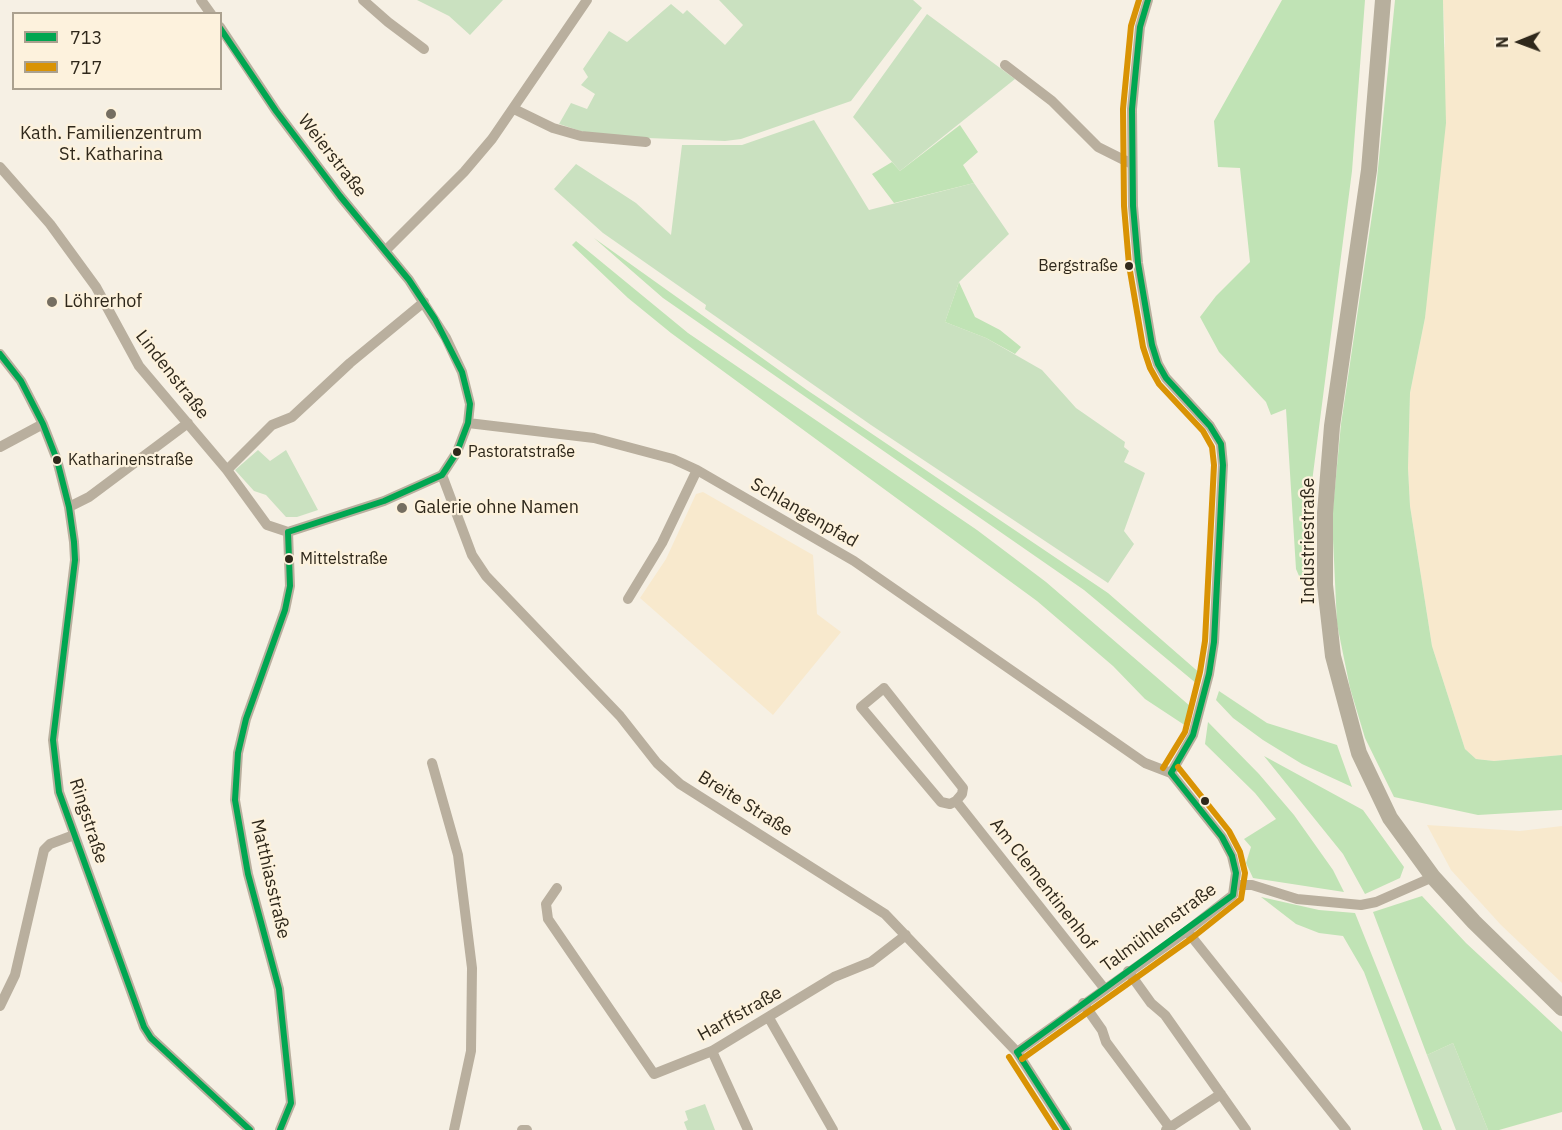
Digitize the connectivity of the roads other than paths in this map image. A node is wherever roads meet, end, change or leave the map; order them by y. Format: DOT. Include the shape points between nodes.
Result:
graph roads {
  1 [pos="363,0"];
  2 [pos="587,0"];
  3 [pos="1148,0"];
  4 [pos="1383,0"];
  5 [pos="222,30"];
  6 [pos="424,49"];
  7 [pos="1005,65"];
  8 [pos="514,109"];
  9 [pos="646,142"];
  10 [pos="1132,164"];
  11 [pos="0,167"];
  12 [pos="386,250"];
  13 [pos="424,302"];
  14 [pos="0,354"];
  15 [pos="188,423"];
  16 [pos="468,423"];
  17 [pos="43,424"];
  18 [pos="0,447"];
  19 [pos="227,470"];
  20 [pos="697,470"];
  21 [pos="442,476"];
  22 [pos="69,507"];
  23 [pos="288,532"];
  24 [pos="628,599"];
  25 [pos="432,763"];
  26 [pos="1171,773"];
  27 [pos="956,801"];
  28 [pos="74,835"];
  29 [pos="1433,877"];
  30 [pos="1236,885"];
  31 [pos="556,888"];
  32 [pos="1187,931"];
  33 [pos="906,935"];
  34 [pos="1128,971"];
  35 [pos="1104,988"];
  36 [pos="1083,1003"];
  37 [pos="0,1006"];
  38 [pos="1562,1008"];
  39 [pos="769,1018"];
  40 [pos="712,1051"];
  41 [pos="1017,1052"];
  42 [pos="1221,1094"];
  43 [pos="1168,1129"];
  44 [pos="250,1130"];
  45 [pos="280,1130"];
  46 [pos="454,1130"];
  47 [pos="748,1130"];
  48 [pos="833,1130"];
  49 [pos="1067,1130"];
  50 [pos="1246,1130"];
  51 [pos="1346,1130"];
  1 -- 6 [label="street"];
  2 -- 8 [label="street"];
  3 -- 10 [label="street" via="1135,66"];
  4 -- 29 [label="main road, Industriestraße" via="1369,170 1332,426 1325,513 1325,585 1333,656 1359,753 1390,818"];
  5 -- 12 [label="street, Weierstraße" via="325,176"];
  7 -- 10 [label="street" via="1052,101 1098,147"];
  8 -- 9 [label="street" via="553,129 581,136"];
  8 -- 12 [label="street" via="480,153"];
  10 -- 26 [label="street" via="1138,263 1152,345 1166,378 1210,426 1221,444 1223,465 1209,674 1193,735"];
  11 -- 15 [label="street, Lindenstraße" via="50,224 96,287 139,366"];
  12 -- 13 [label="street, Weierstraße"];
  13 -- 16 [label="street, Weierstraße" via="462,372 470,404"];
  13 -- 19 [label="street" via="292,417 272,425"];
  14 -- 17 [label="street, Ringstraße" via="21,381"];
  15 -- 19 [label="street, Lindenstraße"];
  15 -- 22 [label="street" via="89,497"];
  16 -- 20 [label="street, Schlangenpfad" via="594,438 673,459"];
  16 -- 21 [label="street"];
  17 -- 18 [label="street"];
  17 -- 22 [label="street, Ringstraße"];
  19 -- 23 [label="street, Lindenstraße" via="267,525"];
  20 -- 24 [label="street" via="662,543"];
  20 -- 26 [label="street, Schlangenpfad" via="854,561 1145,762"];
  21 -- 23 [label="street" via="384,501"];
  21 -- 33 [label="street, Breite Straße" via="472,555 486,576 620,716 657,763 712,805 871,903"];
  22 -- 28 [label="street, Ringstraße" via="75,560 53,740 59,792"];
  23 -- 45 [label="street, Matthiasstraße" via="290,586 246,718 238,753 235,800 248,874 279,989 291,1103"];
  25 -- 46 [label="street" via="458,855 472,968 471,1051"];
  26 -- 30 [label="street, Schlangenpfad" via="1222,837 1232,856"];
  27 -- 27 [label="street, Am Clementinenhof" via="963,788 884,688 864,702 861,706 865,712 941,802"];
  27 -- 35 [label="street, Am Clementinenhof"];
  28 -- 37 [label="street" via="44,850 15,975"];
  28 -- 44 [label="street, Ringstraße" via="144,1027"];
  29 -- 30 [label="street, Talmühlenstraße" via="1361,905 1297,899 1252,885"];
  29 -- 38 [label="main road, Industriestraße"];
  30 -- 32 [label="street, Talmühlenstraße" via="1233,895"];
  31 -- 40 [label="street, Harffstraße" via="546,904 548,919 654,1074"];
  32 -- 34 [label="street, Talmühlenstraße"];
  32 -- 51 [label="street"];
  33 -- 39 [label="street, Harffstraße" via="871,962 834,977"];
  33 -- 41 [label="street, Breite Straße"];
  34 -- 35 [label="street, Talmühlenstraße"];
  34 -- 42 [label="street" via="1151,1003 1166,1015"];
  35 -- 36 [label="street, Talmühlenstraße"];
  36 -- 41 [label="street, Talmühlenstraße"];
  36 -- 43 [label="street"];
  39 -- 40 [label="street, Harffstraße"];
  39 -- 48 [label="street"];
  40 -- 47 [label="street"];
  41 -- 49 [label="street, Breite Straße"];
  42 -- 43 [label="street"];
  42 -- 50 [label="street"];
}
